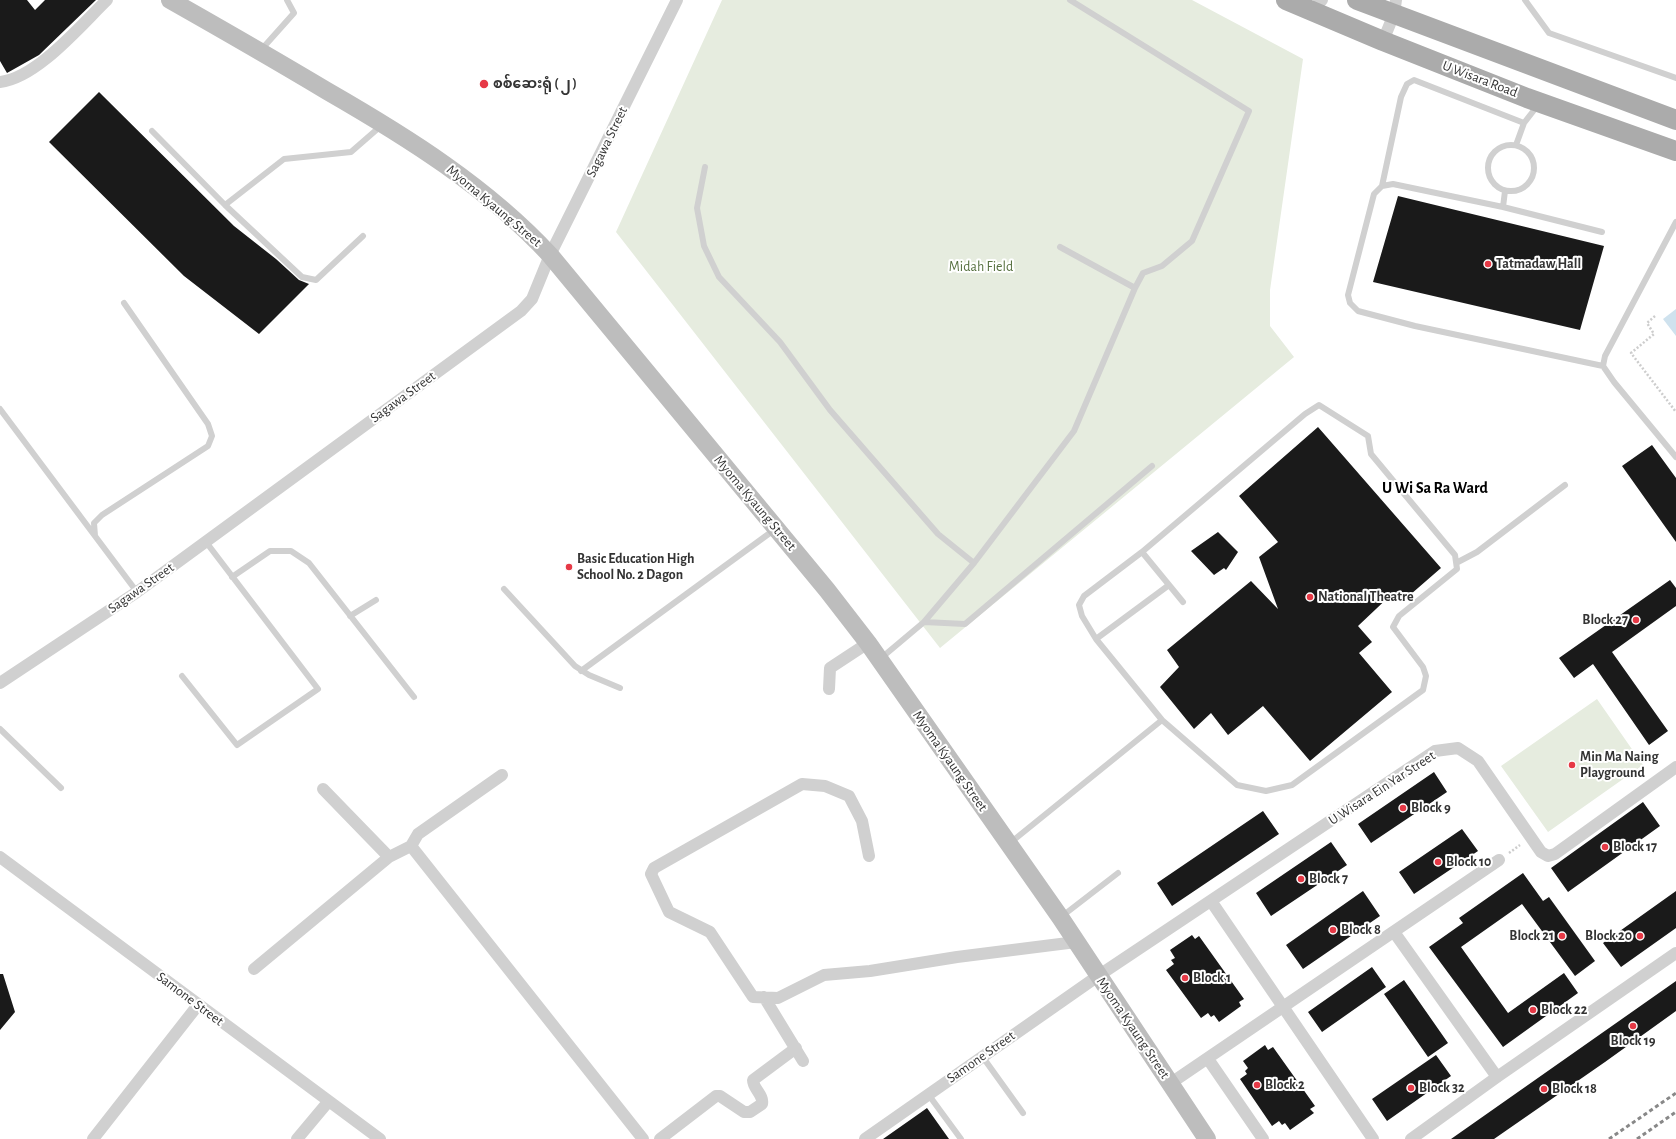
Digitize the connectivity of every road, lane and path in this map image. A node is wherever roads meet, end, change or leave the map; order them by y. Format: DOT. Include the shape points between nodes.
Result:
graph roads {
  1 [pos="107,0"];
  2 [pos="170,0"];
  3 [pos="287,0"];
  4 [pos="677,0"];
  5 [pos="1070,0"];
  6 [pos="1286,0"];
  7 [pos="1357,0"];
  8 [pos="1525,0"];
  9 [pos="1317,5"];
  10 [pos="1395,7"];
  11 [pos="1383,41"];
  12 [pos="260,51"];
  13 [pos="1552,74"];
  14 [pos="1676,78"];
  15 [pos="0,82"];
  16 [pos="1540,102"];
  17 [pos="1676,120"];
  18 [pos="1524,122"];
  19 [pos="383,124"];
  20 [pos="152,131"];
  21 [pos="1516,146"];
  22 [pos="1676,151"];
  23 [pos="705,167"];
  24 [pos="1382,186"];
  25 [pos="1505,191"];
  26 [pos="225,205"];
  27 [pos="1503,207"];
  28 [pos="1676,222"];
  29 [pos="1602,232"];
  30 [pos="363,236"];
  31 [pos="1060,247"];
  32 [pos="550,255"];
  33 [pos="1135,288"];
  34 [pos="124,302"];
  35 [pos="1655,316"];
  36 [pos="1603,366"];
  37 [pos="0,409"];
  38 [pos="1676,412"];
  39 [pos="1676,457"];
  40 [pos="1152,466"];
  41 [pos="1565,485"];
  42 [pos="776,529"];
  43 [pos="95,536"];
  44 [pos="206,542"];
  45 [pos="1142,552"];
  46 [pos="1458,562"];
  47 [pos="974,563"];
  48 [pos="232,577"];
  49 [pos="1169,585"];
  50 [pos="504,589"];
  51 [pos="137,592"];
  52 [pos="376,600"];
  53 [pos="1183,602"];
  54 [pos="350,616"];
  55 [pos="924,622"];
  56 [pos="1096,639"];
  57 [pos="868,644"];
  58 [pos="879,660"];
  59 [pos="581,672"];
  60 [pos="182,676"];
  61 [pos="0,683"];
  62 [pos="620,688"];
  63 [pos="829,689"];
  64 [pos="414,697"];
  65 [pos="1162,720"];
  66 [pos="0,730"];
  67 [pos="1676,766"];
  68 [pos="502,774"];
  69 [pos="61,788"];
  70 [pos="323,789"];
  71 [pos="1531,838"];
  72 [pos="1008,844"];
  73 [pos="411,846"];
  74 [pos="869,856"];
  75 [pos="0,857"];
  76 [pos="389,857"];
  77 [pos="1499,860"];
  78 [pos="1118,873"];
  79 [pos="1211,901"];
  80 [pos="1060,917"];
  81 [pos="1394,932"];
  82 [pos="1076,942"];
  83 [pos="1676,953"];
  84 [pos="254,968"];
  85 [pos="1098,976"];
  86 [pos="764,997"];
  87 [pos="198,1005"];
  88 [pos="1284,1007"];
  89 [pos="796,1048"];
  90 [pos="982,1056"];
  91 [pos="1208,1059"];
  92 [pos="803,1061"];
  93 [pos="1497,1077"];
  94 [pos="1171,1083"];
  95 [pos="928,1094"];
  96 [pos="328,1102"];
  97 [pos="1023,1113"];
  98 [pos="93,1139"];
  99 [pos="297,1139"];
  100 [pos="380,1139"];
  101 [pos="643,1139"];
  102 [pos="660,1139"];
  103 [pos="865,1139"];
  104 [pos="961,1139"];
  105 [pos="1207,1139"];
  106 [pos="1263,1139"];
  107 [pos="1373,1139"];
  108 [pos="1411,1139"];
  1 -- 15 [label="street" via="39,65 21,76"];
  2 -- 12 [label="main road, Myoma Kyaung Street"];
  3 -- 12 [label="lane" via="294,13"];
  4 -- 32 [label="street, Sagawa Street"];
  5 -- 33 [label="lane" via="1249,112 1192,241 1162,266 1143,273"];
  6 -- 9 [label="main road, U Wisara Road"];
  7 -- 10 [label="main road, U Wisara Road"];
  8 -- 14 [label="lane" via="1549,33"];
  9 -- 11 [label="main road, U Wisara Road"];
  10 -- 11 [label="street"];
  10 -- 13 [label="main road, U Wisara Road"];
  11 -- 16 [label="main road, U Wisara Road"];
  12 -- 19 [label="main road, Myoma Kyaung Street"];
  13 -- 16 [label="main road"];
  13 -- 17 [label="main road, U Wisara Road"];
  16 -- 18 [label="lane"];
  16 -- 22 [label="main road, U Wisara Road"];
  18 -- 21 [label="lane"];
  18 -- 24 [label="lane" via="1414,80 1407,84 1400,97"];
  19 -- 26 [label="lane" via="351,152 284,159"];
  19 -- 32 [label="main road, Myoma Kyaung Street" via="456,172 529,232"];
  20 -- 26 [label="lane"];
  21 -- 25 [label="lane" via="1527,151 1533,162 1533,174 1527,184 1517,190"];
  21 -- 25 [label="lane" via="1504,146 1494,152 1488,162 1488,175 1494,185"];
  23 -- 47 [label="lane" via="697,208 704,246 719,277 780,342 830,410 938,534"];
  24 -- 27 [label="lane" via="1393,184"];
  24 -- 36 [label="lane" via="1374,194 1348,295 1350,303 1358,311 1415,326"];
  25 -- 27 [label="lane"];
  26 -- 30 [label="lane" via="307,279 316,280"];
  27 -- 29 [label="lane"];
  28 -- 36 [label="lane" via="1605,356"];
  31 -- 33 [label="lane"];
  32 -- 42 [label="main road, Myoma Kyaung Street"];
  32 -- 44 [label="street, Sagawa Street" via="532,299 521,311"];
  33 -- 47 [label="lane" via="1074,432"];
  34 -- 43 [label="lane" via="208,424 212,436 208,446 102,515 94,523"];
  35 -- 38 [label="path" via="1647,324 1654,334 1631,353"];
  36 -- 39 [label="lane"];
  37 -- 43 [label="lane"];
  40 -- 55 [label="lane" via="965,624"];
  41 -- 46 [label="lane" via="1477,552"];
  42 -- 57 [label="main road, Myoma Kyaung Street"];
  42 -- 59 [label="lane"];
  43 -- 51 [label="lane"];
  44 -- 48 [label="lane"];
  44 -- 51 [label="street, Sagawa Street"];
  45 -- 46 [label="lane" via="1305,414 1319,405 1368,436 1371,454 1451,549"];
  45 -- 49 [label="lane"];
  45 -- 56 [label="lane" via="1084,596 1080,605 1082,616"];
  46 -- 65 [label="lane" via="1457,569 1399,616 1393,627 1423,667 1426,676 1423,690 1292,785 1266,790 1237,785"];
  47 -- 55 [label="lane"];
  48 -- 54 [label="lane" via="270,551 291,551 309,563"];
  48 -- 60 [label="lane" via="318,689 237,745"];
  49 -- 53 [label="lane"];
  49 -- 56 [label="lane"];
  50 -- 59 [label="lane"];
  51 -- 61 [label="street, Sagawa Street"];
  52 -- 54 [label="lane"];
  54 -- 64 [label="lane"];
  55 -- 58 [label="lane"];
  56 -- 65 [label="lane"];
  57 -- 58 [label="main road, Myoma Kyaung Street"];
  57 -- 63 [label="street" via="830,668"];
  58 -- 72 [label="main road, Myoma Kyaung Street"];
  59 -- 62 [label="lane"];
  65 -- 72 [label="lane"];
  66 -- 69 [label="lane"];
  67 -- 71 [label="street, U Wisara Ein Yar Street" via="1555,854 1548,856 1541,852"];
  68 -- 73 [label="street" via="418,834"];
  70 -- 76 [label="street"];
  71 -- 77 [label="path"];
  71 -- 79 [label="street, U Wisara Ein Yar Street" via="1478,761 1458,748 1435,751"];
  72 -- 80 [label="main road, Myoma Kyaung Street"];
  73 -- 76 [label="street"];
  73 -- 101 [label="street"];
  74 -- 86 [label="street" via="862,822 849,796 825,786 802,784 651,870 669,912 710,932 753,997"];
  75 -- 87 [label="street, Samone Street"];
  76 -- 84 [label="street"];
  77 -- 81 [label="street"];
  78 -- 80 [label="lane"];
  79 -- 85 [label="street, U Wisara Ein Yar Street"];
  79 -- 88 [label="street"];
  80 -- 82 [label="main road, Myoma Kyaung Street"];
  81 -- 88 [label="street"];
  81 -- 93 [label="street"];
  82 -- 85 [label="main road, Myoma Kyaung Street"];
  82 -- 86 [label="street" via="824,975 778,998"];
  83 -- 93 [label="street"];
  85 -- 90 [label="street, Samone Street"];
  85 -- 94 [label="main road, Myoma Kyaung Street"];
  86 -- 89 [label="street"];
  87 -- 96 [label="street, Samone Street"];
  87 -- 98 [label="street"];
  88 -- 91 [label="street"];
  88 -- 107 [label="street"];
  89 -- 92 [label="street"];
  89 -- 102 [label="street" via="753,1080 763,1099 762,1104 747,1113 716,1096"];
  90 -- 95 [label="street, Samone Street"];
  90 -- 97 [label="lane"];
  91 -- 94 [label="street"];
  91 -- 106 [label="street"];
  93 -- 108 [label="street"];
  94 -- 105 [label="main road, Myoma Kyaung Street"];
  95 -- 103 [label="street, Samone Street"];
  95 -- 104 [label="lane"];
  96 -- 99 [label="street"];
  96 -- 100 [label="street, Samone Street"];
}
